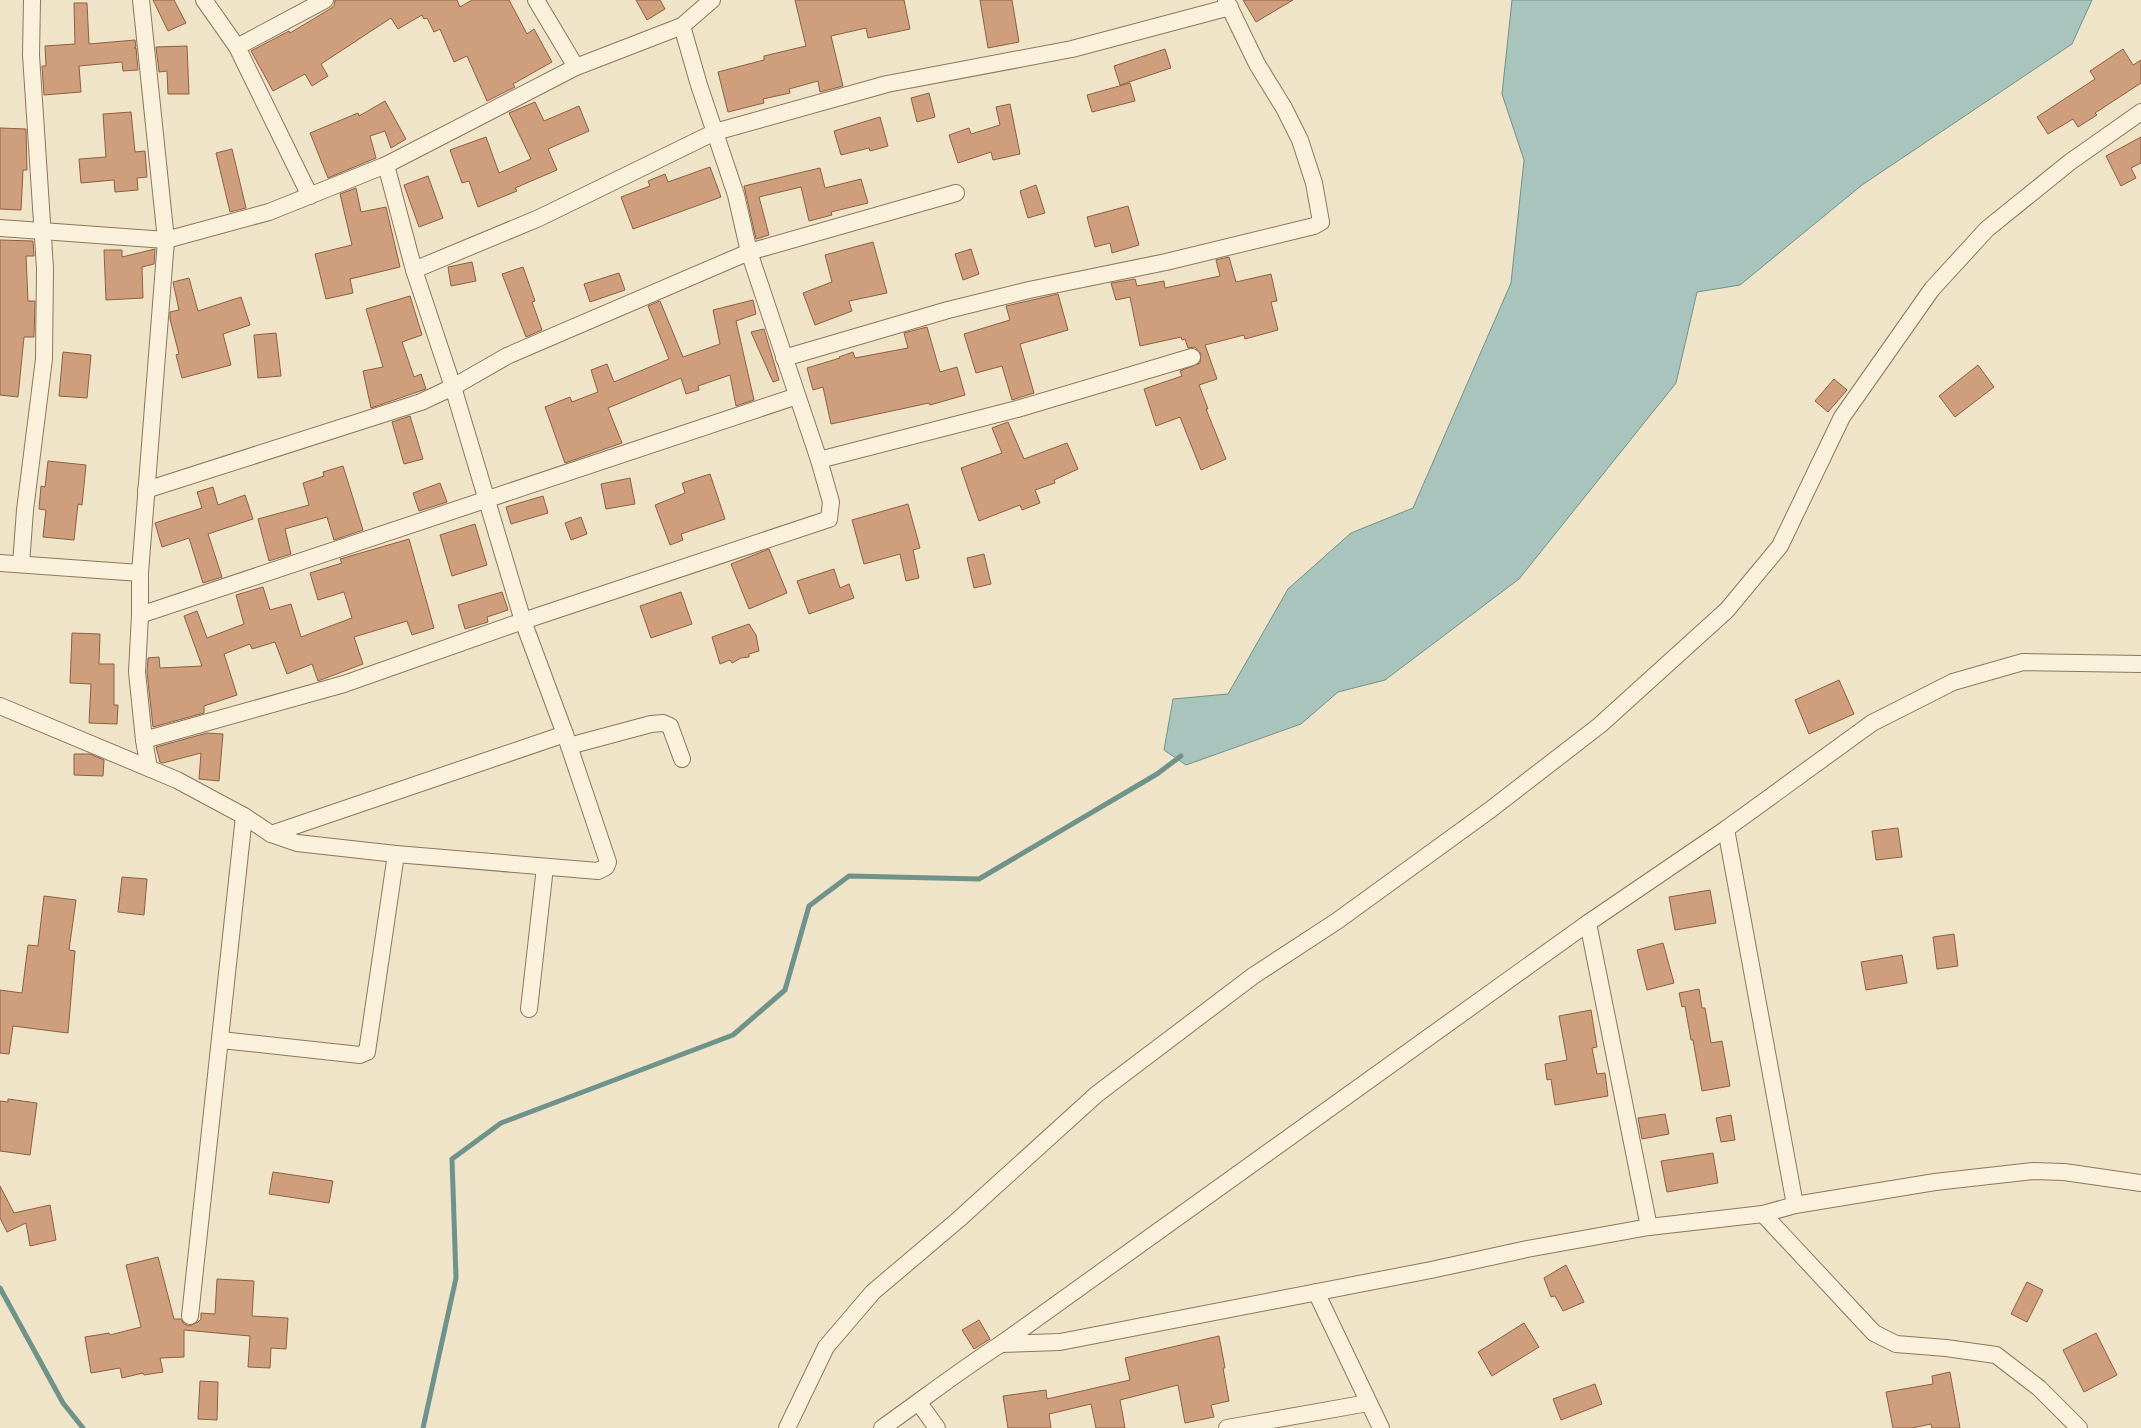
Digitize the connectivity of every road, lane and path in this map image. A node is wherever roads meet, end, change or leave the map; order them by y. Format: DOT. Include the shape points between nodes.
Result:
graph roads {
  1 [pos="32,0"];
  2 [pos="141,0"];
  3 [pos="204,0"];
  4 [pos="325,0"];
  5 [pos="536,0"];
  6 [pos="712,0"];
  7 [pos="1228,4"];
  8 [pos="682,26"];
  9 [pos="237,47"];
  10 [pos="576,67"];
  11 [pos="2141,112"];
  12 [pos="715,132"];
  13 [pos="386,165"];
  14 [pos="956,193"];
  15 [pos="310,196"];
  16 [pos="0,228"];
  17 [pos="43,232"];
  18 [pos="166,240"];
  19 [pos="749,252"];
  20 [pos="414,270"];
  21 [pos="1192,357"];
  22 [pos="784,358"];
  23 [pos="454,387"];
  24 [pos="797,396"];
  25 [pos="819,460"];
  26 [pos="146,490"];
  27 [pos="486,499"];
  28 [pos="0,563"];
  29 [pos="21,564"];
  30 [pos="140,573"];
  31 [pos="140,615"];
  32 [pos="523,621"];
  33 [pos="2141,664"];
  34 [pos="0,706"];
  35 [pos="144,740"];
  36 [pos="567,740"];
  37 [pos="682,759"];
  38 [pos="150,768"];
  39 [pos="244,816"];
  40 [pos="1726,829"];
  41 [pos="272,834"];
  42 [pos="396,854"];
  43 [pos="545,867"];
  44 [pos="1588,923"];
  45 [pos="529,1009"];
  46 [pos="221,1040"];
  47 [pos="2141,1183"];
  48 [pos="1795,1205"];
  49 [pos="1764,1214"];
  50 [pos="1649,1227"];
  51 [pos="1316,1292"];
  52 [pos="190,1316"];
  53 [pos="1001,1344"];
  54 [pos="919,1403"];
  55 [pos="1368,1403"];
  56 [pos="787,1428"];
  57 [pos="882,1428"];
  58 [pos="937,1428"];
  59 [pos="1227,1428"];
  60 [pos="1381,1428"];
  61 [pos="2079,1428"];
  1 -- 17 [label="street" via="31,55"];
  2 -- 18 [label="street"];
  3 -- 9 [label="street"];
  4 -- 9 [label="street"];
  5 -- 10 [label="street"];
  6 -- 8 [label="street"];
  7 -- 12 [label="street" via="1072,49 887,84"];
  7 -- 22 [label="street" via="1300,140 1322,222 1166,262 948,310"];
  8 -- 10 [label="street"];
  8 -- 12 [label="street"];
  9 -- 15 [label="street"];
  10 -- 13 [label="street"];
  11 -- 56 [label="street" via="2070,162 1986,229 1932,289 1842,417 1780,546 1727,610 1600,725 1498,804 1337,921 1253,976 1097,1094 873,1292 826,1348"];
  12 -- 19 [label="street" via="736,195"];
  12 -- 20 [label="street" via="538,218"];
  13 -- 15 [label="street"];
  13 -- 20 [label="street"];
  14 -- 19 [label="street"];
  15 -- 18 [label="street" via="269,212"];
  16 -- 17 [label="street"];
  17 -- 18 [label="street"];
  17 -- 29 [label="street" via="44,359"];
  18 -- 26 [label="street"];
  19 -- 22 [label="street"];
  19 -- 23 [label="street" via="507,356"];
  20 -- 23 [label="street"];
  21 -- 25 [label="street" via="1017,410"];
  22 -- 24 [label="street"];
  23 -- 26 [label="street" via="421,402"];
  23 -- 27 [label="street"];
  24 -- 25 [label="street"];
  24 -- 27 [label="street"];
  25 -- 32 [label="street" via="832,502 829,519"];
  26 -- 30 [label="street"];
  27 -- 31 [label="street"];
  27 -- 32 [label="street"];
  28 -- 29 [label="street"];
  29 -- 30 [label="street"];
  30 -- 31 [label="street"];
  31 -- 35 [label="street" via="136,672"];
  32 -- 35 [label="street" via="344,684"];
  32 -- 36 [label="street"];
  33 -- 40 [label="street" via="2024,662 1953,682 1872,723"];
  34 -- 38 [label="street"];
  35 -- 38 [label="street"];
  36 -- 37 [label="street" via="662,723 670,726"];
  36 -- 41 [label="street"];
  36 -- 43 [label="street" via="608,862 598,871"];
  38 -- 39 [label="street"];
  39 -- 41 [label="street"];
  39 -- 46 [label="street"];
  40 -- 44 [label="street"];
  40 -- 48 [label="street"];
  41 -- 42 [label="street" via="296,843"];
  42 -- 43 [label="street"];
  42 -- 46 [label="street" via="367,1052 360,1055"];
  43 -- 45 [label="street"];
  44 -- 50 [label="street"];
  44 -- 53 [label="street"];
  46 -- 52 [label="street"];
  47 -- 48 [label="street" via="2033,1171 1935,1182"];
  48 -- 49 [label="street"];
  49 -- 50 [label="street"];
  49 -- 61 [label="street" via="1874,1333 1896,1344 1996,1355 2040,1388"];
  50 -- 51 [label="street"];
  51 -- 53 [label="street" via="1060,1342"];
  51 -- 55 [label="street"];
  53 -- 54 [label="street"];
  54 -- 57 [label="street"];
  54 -- 58 [label="street"];
  55 -- 59 [label="street"];
  55 -- 60 [label="street"];
}
